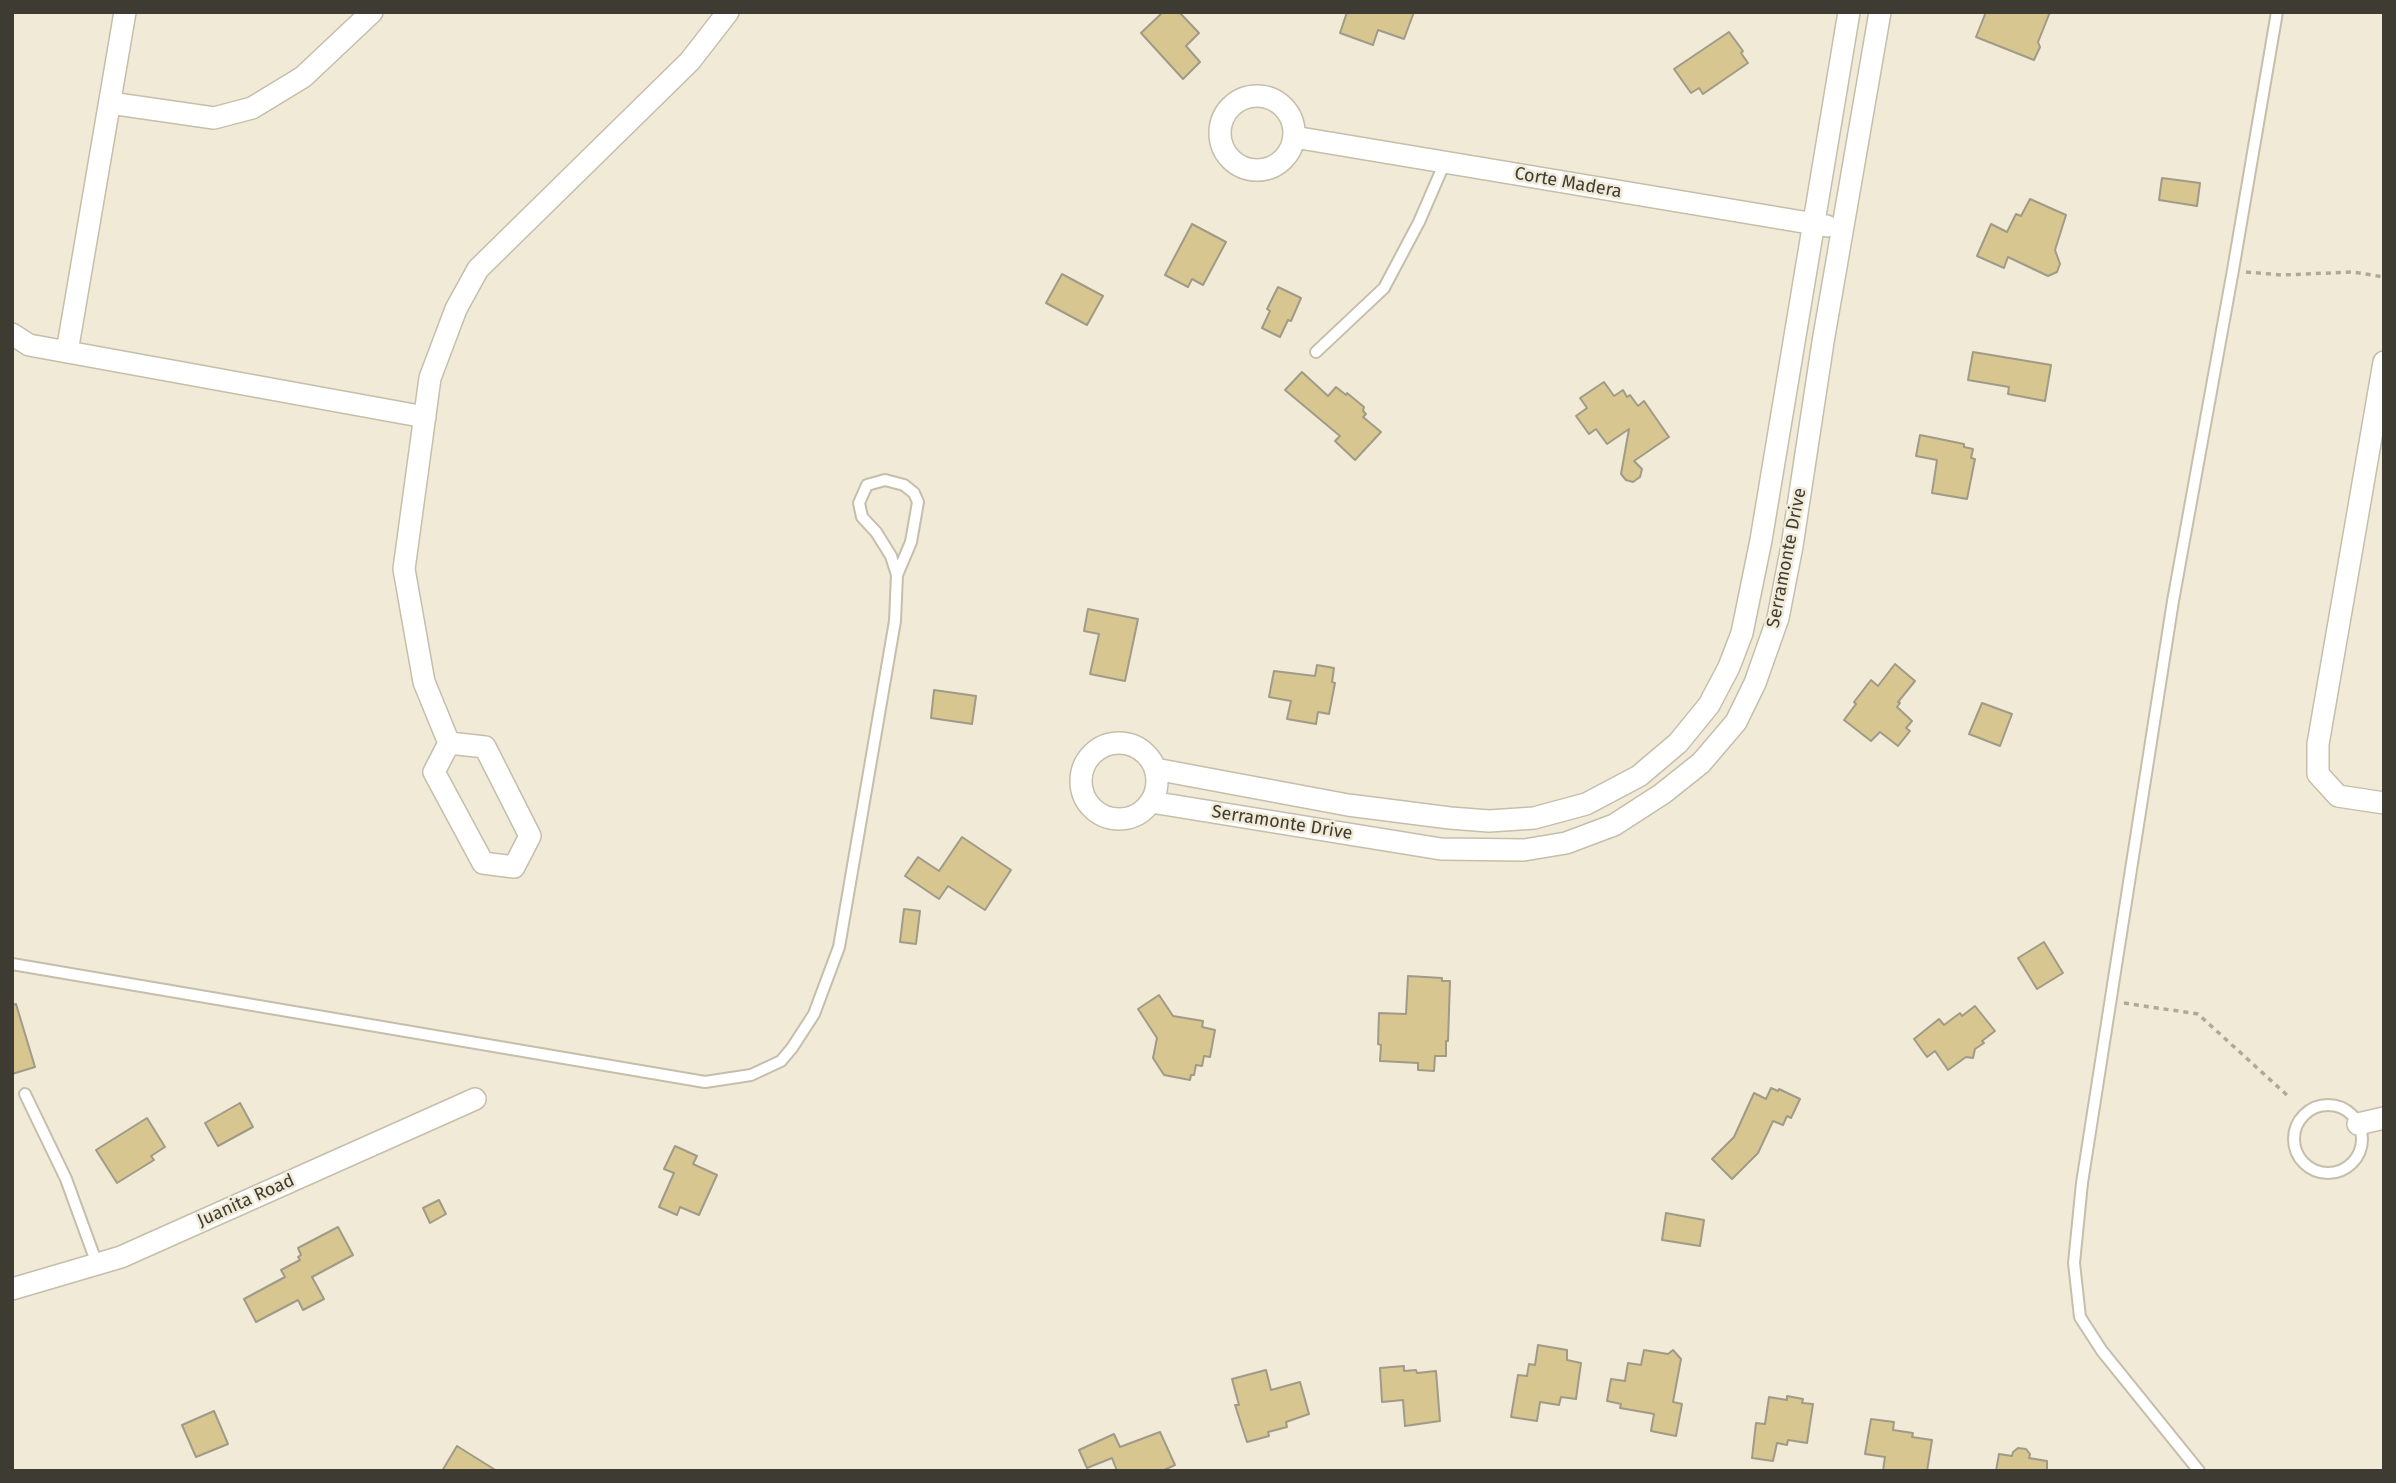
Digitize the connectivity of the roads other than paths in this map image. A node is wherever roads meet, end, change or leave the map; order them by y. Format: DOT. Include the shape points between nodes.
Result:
graph roads {
  1 [pos="125,12"];
  2 [pos="372,12"];
  3 [pos="728,12"];
  4 [pos="1849,12"];
  5 [pos="1880,12"];
  6 [pos="2277,12"];
  7 [pos="110,103"];
  8 [pos="1294,137"];
  9 [pos="1445,162"];
  10 [pos="1814,224"];
  11 [pos="1843,229"];
  12 [pos="12,334"];
  13 [pos="67,352"];
  14 [pos="1317,352"];
  15 [pos="2384,362"];
  16 [pos="425,416"];
  17 [pos="1761,540"];
  18 [pos="1792,546"];
  19 [pos="897,575"];
  20 [pos="449,743"];
  21 [pos="1155,769"];
  22 [pos="1615,789"];
  23 [pos="1151,802"];
  24 [pos="2384,803"];
  25 [pos="1360,807"];
  26 [pos="1628,816"];
  27 [pos="1355,835"];
  28 [pos="12,964"];
  29 [pos="25,1094"];
  30 [pos="475,1099"];
  31 [pos="2384,1118"];
  32 [pos="2358,1124"];
  33 [pos="97,1264"];
  34 [pos="12,1289"];
  35 [pos="2199,1471"];
  1 -- 7 [label="street"];
  2 -- 7 [label="street" via="303,77 252,108 215,118"];
  3 -- 16 [label="street" via="690,61 478,269 456,309 430,378"];
  4 -- 10 [label="street, Serramonte Drive"];
  5 -- 11 [label="street, Serramonte Drive"];
  6 -- 35 [label="lane" via="2173,601 2082,1183 2074,1263 2080,1317"];
  7 -- 13 [label="street"];
  8 -- 9 [label="street, Corte Madera"];
  9 -- 10 [label="street, Corte Madera"];
  9 -- 14 [label="lane" via="1384,288"];
  10 -- 11 [label="street, Corte Madera"];
  10 -- 17 [label="street, Serramonte Drive"];
  11 -- 18 [label="street, Serramonte Drive"];
  12 -- 13 [label="street" via="29,345"];
  13 -- 16 [label="street"];
  15 -- 24 [label="street" via="2318,744 2318,774 2338,796"];
  16 -- 20 [label="street" via="404,569 424,682"];
  17 -- 18 [label="street"];
  17 -- 22 [label="street, Serramonte Drive" via="1742,633 1709,705 1678,743 1639,776"];
  18 -- 26 [label="street, Serramonte Drive" via="1778,618 1737,722 1701,763"];
  19 -- 19 [label="lane" via="891,556 862,517 859,503 867,485 885,480 904,485 918,502 911,542"];
  19 -- 28 [label="lane" via="895,621 839,947 814,1014 792,1048 781,1061 751,1075 705,1082"];
  20 -- 20 [label="street" via="434,772 483,863 514,867 530,836 485,747"];
  21 -- 23 [label="street"];
  21 -- 23 [label="street" via="1139,749 1115,744 1092,754 1081,777 1086,801 1106,817 1131,817"];
  21 -- 25 [label="street, Serramonte Drive"];
  22 -- 25 [label="street, Serramonte Drive" via="1586,804 1534,818 1489,821"];
  22 -- 26 [label="street"];
  23 -- 27 [label="street, Serramonte Drive"];
  25 -- 27 [label="street"];
  26 -- 27 [label="street, Serramonte Drive" via="1566,844 1524,850 1441,849"];
  29 -- 33 [label="lane" via="66,1179"];
  30 -- 33 [label="street, Juanita Road"];
  31 -- 32 [label="street"];
  32 -- 32 [label="lane" via="2361,1147 2340,1172 2328,1174 2307,1167 2294,1148 2296,1126 2321,1105 2343,1108"];
  33 -- 34 [label="street, Juanita Road"];
}
